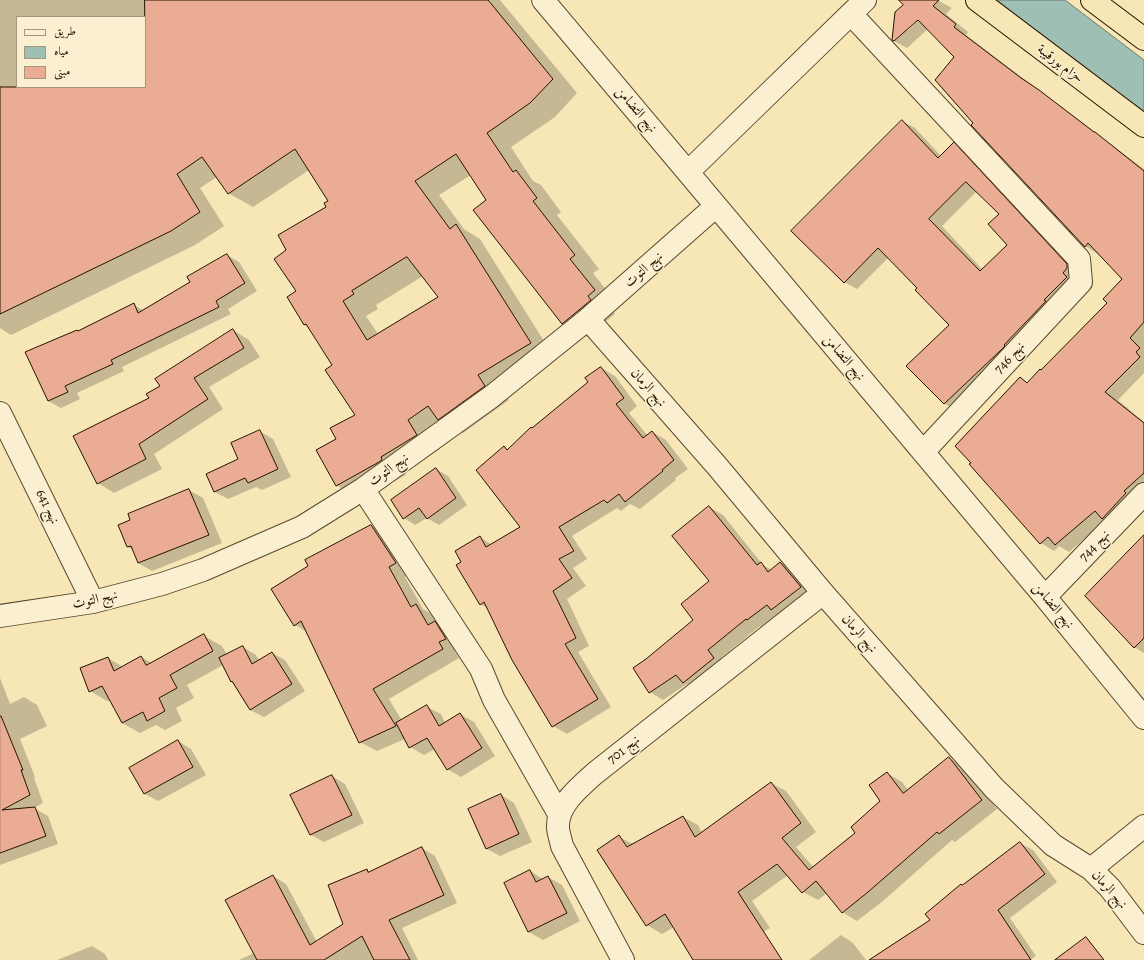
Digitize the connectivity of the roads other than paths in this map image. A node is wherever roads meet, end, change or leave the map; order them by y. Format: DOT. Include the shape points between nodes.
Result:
graph roads {
  1 [pos="543,0"];
  2 [pos="977,0"];
  3 [pos="1092,0"];
  4 [pos="858,7"];
  5 [pos="1144,39"];
  6 [pos="1144,126"];
  7 [pos="688,172"];
  8 [pos="716,206"];
  9 [pos="588,319"];
  10 [pos="0,413"];
  11 [pos="923,452"];
  12 [pos="363,489"];
  13 [pos="1144,494"];
  14 [pos="823,593"];
  15 [pos="1045,597"];
  16 [pos="93,602"];
  17 [pos="0,616"];
  18 [pos="1144,718"];
  19 [pos="559,814"];
  20 [pos="1144,826"];
  21 [pos="1091,869"];
  22 [pos="1144,933"];
  23 [pos="623,960"];
  1 -- 7 [label="street, نهج التضامن"];
  2 -- 6 [label="highway, حزام بورقيبة"];
  3 -- 5 [label="highway"];
  4 -- 7 [label="street"];
  4 -- 11 [label="street, نهج 746" via="1079,259 1081,282"];
  7 -- 8 [label="street, نهج التضامن"];
  8 -- 9 [label="street, نهج التوت"];
  8 -- 11 [label="street, نهج التضامن"];
  9 -- 12 [label="street, نهج التوت" via="491,397"];
  9 -- 14 [label="street, نهج الرمان" via="717,466"];
  10 -- 16 [label="street, نهج 641"];
  11 -- 15 [label="street, نهج التضامن"];
  12 -- 16 [label="street, نهج التوت" via="302,527 238,556 162,584"];
  12 -- 19 [label="street" via="481,669 494,700"];
  13 -- 15 [label="street, نهج 744"];
  14 -- 19 [label="street, نهج 701" via="594,774 573,794"];
  14 -- 21 [label="street, نهج الرمان" via="994,788 1052,845"];
  15 -- 18 [label="street, نهج التضامن"];
  16 -- 17 [label="street, نهج التوت"];
  19 -- 23 [label="street" via="558,828 562,846"];
  20 -- 21 [label="street"];
  21 -- 22 [label="street, نهج الرمان" via="1110,888"];
}
